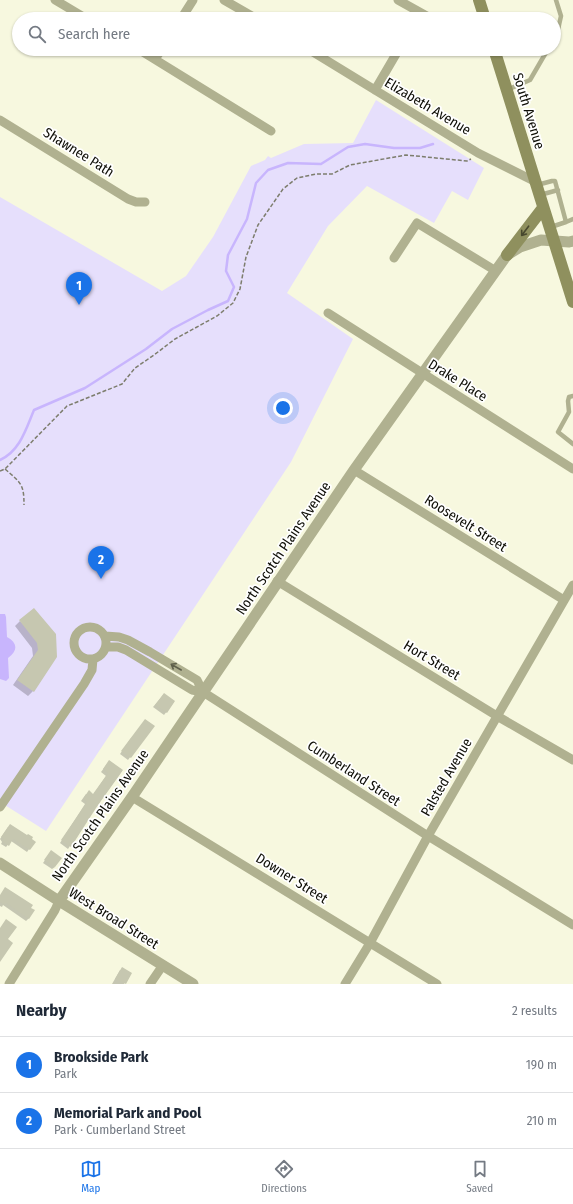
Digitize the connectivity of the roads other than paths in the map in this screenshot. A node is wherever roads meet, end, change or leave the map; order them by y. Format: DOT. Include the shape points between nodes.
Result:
graph roads {
  1 [pos="55,0"];
  2 [pos="193,0"];
  3 [pos="224,0"];
  4 [pos="398,0"];
  5 [pos="479,0"];
  6 [pos="556,0"];
  7 [pos="75,12"];
  8 [pos="185,12"];
  9 [pos="245,12"];
  10 [pos="413,12"];
  11 [pos="483,12"];
  12 [pos="560,12"];
  13 [pos="150,56"];
  14 [pos="157,56"];
  15 [pos="319,56"];
  16 [pos="395,56"];
  17 [pos="495,56"];
  18 [pos="544,56"];
  19 [pos="155,59"];
  20 [pos="375,90"];
  21 [pos="507,90"];
  22 [pos="0,120"];
  23 [pos="271,131"];
  24 [pos="537,187"];
  25 [pos="558,190"];
  26 [pos="145,202"];
  27 [pos="543,208"];
  28 [pos="573,219"];
  29 [pos="566,222"];
  30 [pos="549,228"];
  31 [pos="554,241"];
  32 [pos="573,241"];
  33 [pos="507,255"];
  34 [pos="394,258"];
  35 [pos="496,271"];
  36 [pos="573,302"];
  37 [pos="328,313"];
  38 [pos="422,374"];
  39 [pos="573,396"];
  40 [pos="573,444"];
  41 [pos="573,469"];
  42 [pos="354,470"];
  43 [pos="277,581"];
  44 [pos="573,585"];
  45 [pos="564,600"];
  46 [pos="105,636"];
  47 [pos="106,647"];
  48 [pos="93,659"];
  49 [pos="204,692"];
  50 [pos="497,716"];
  51 [pos="573,760"];
  52 [pos="132,797"];
  53 [pos="0,807"];
  54 [pos="428,836"];
  55 [pos="0,863"];
  56 [pos="58,901"];
  57 [pos="573,925"];
  58 [pos="370,943"];
  59 [pos="163,965"];
  60 [pos="9,984"];
  61 [pos="150,984"];
  62 [pos="194,984"];
  63 [pos="345,984"];
  64 [pos="437,984"];
  1 -- 7 [label="street"];
  2 -- 8 [label="street"];
  3 -- 9 [label="street"];
  4 -- 10 [label="street"];
  5 -- 11 [label="main road"];
  6 -- 12 [label="lane"];
  13 -- 19 [label="street"];
  14 -- 19 [label="street"];
  15 -- 20 [label="street, Elizabeth Avenue"];
  16 -- 20 [label="street"];
  17 -- 21 [label="main road, South Avenue"];
  18 -- 21 [label="lane" via="530,80"];
  19 -- 23 [label="street"];
  20 -- 24 [label="street, Elizabeth Avenue"];
  21 -- 24 [label="main road, South Avenue"];
  22 -- 26 [label="street, Shawnee Path" via="128,199"];
  24 -- 25 [label="lane"];
  24 -- 25 [label="lane" via="554,180"];
  24 -- 27 [label="main road, South Avenue"];
  25 -- 29 [label="lane"];
  27 -- 30 [label="main road, South Avenue"];
  27 -- 33 [label="main road, one-way"];
  28 -- 29 [label="lane"];
  29 -- 30 [label="lane"];
  30 -- 31 [label="main road, South Avenue"];
  31 -- 32 [label="street, North Scotch Plains Avenue"];
  31 -- 33 [label="street, North Scotch Plains Avenue" via="541,240"];
  31 -- 36 [label="main road, South Avenue"];
  33 -- 35 [label="street, North Scotch Plains Avenue"];
  34 -- 35 [label="street" via="417,223"];
  35 -- 38 [label="street, North Scotch Plains Avenue"];
  37 -- 38 [label="street, Drake Place"];
  38 -- 41 [label="street, Drake Place"];
  38 -- 42 [label="street, North Scotch Plains Avenue"];
  39 -- 40 [label="lane" via="569,398 569,412 558,432"];
  42 -- 43 [label="street, North Scotch Plains Avenue"];
  42 -- 45 [label="street, Roosevelt Street"];
  43 -- 49 [label="street, North Scotch Plains Avenue"];
  43 -- 50 [label="street, Hort Street"];
  44 -- 45 [label="street, Palsted Avenue"];
  45 -- 50 [label="street, Palsted Avenue"];
  46 -- 47 [label="street"];
  46 -- 48 [label="street" via="99,629 89,627 76,635 74,645 78,654 82,658"];
  49 -- 46 [label="street, Cumberland Street, one-way" via="197,680 150,652 128,640"];
  47 -- 48 [label="street" via="102,655"];
  47 -- 49 [label="street, Cumberland Street" via="126,650 192,690"];
  48 -- 53 [label="street" via="92,670 84,684"];
  49 -- 52 [label="street, North Scotch Plains Avenue"];
  49 -- 54 [label="street, Cumberland Street"];
  50 -- 51 [label="street, Hort Street"];
  50 -- 54 [label="street, Palsted Avenue"];
  52 -- 56 [label="street, North Scotch Plains Avenue"];
  52 -- 58 [label="street, Downer Street"];
  54 -- 57 [label="street, Cumberland Street"];
  54 -- 58 [label="street, Palsted Avenue"];
  55 -- 56 [label="street, West Broad Street"];
  56 -- 59 [label="street, West Broad Street"];
  56 -- 60 [label="street"];
  58 -- 63 [label="street, Palsted Avenue"];
  58 -- 64 [label="street, Downer Street"];
  59 -- 61 [label="street"];
  59 -- 62 [label="street, West Broad Street"];
}
